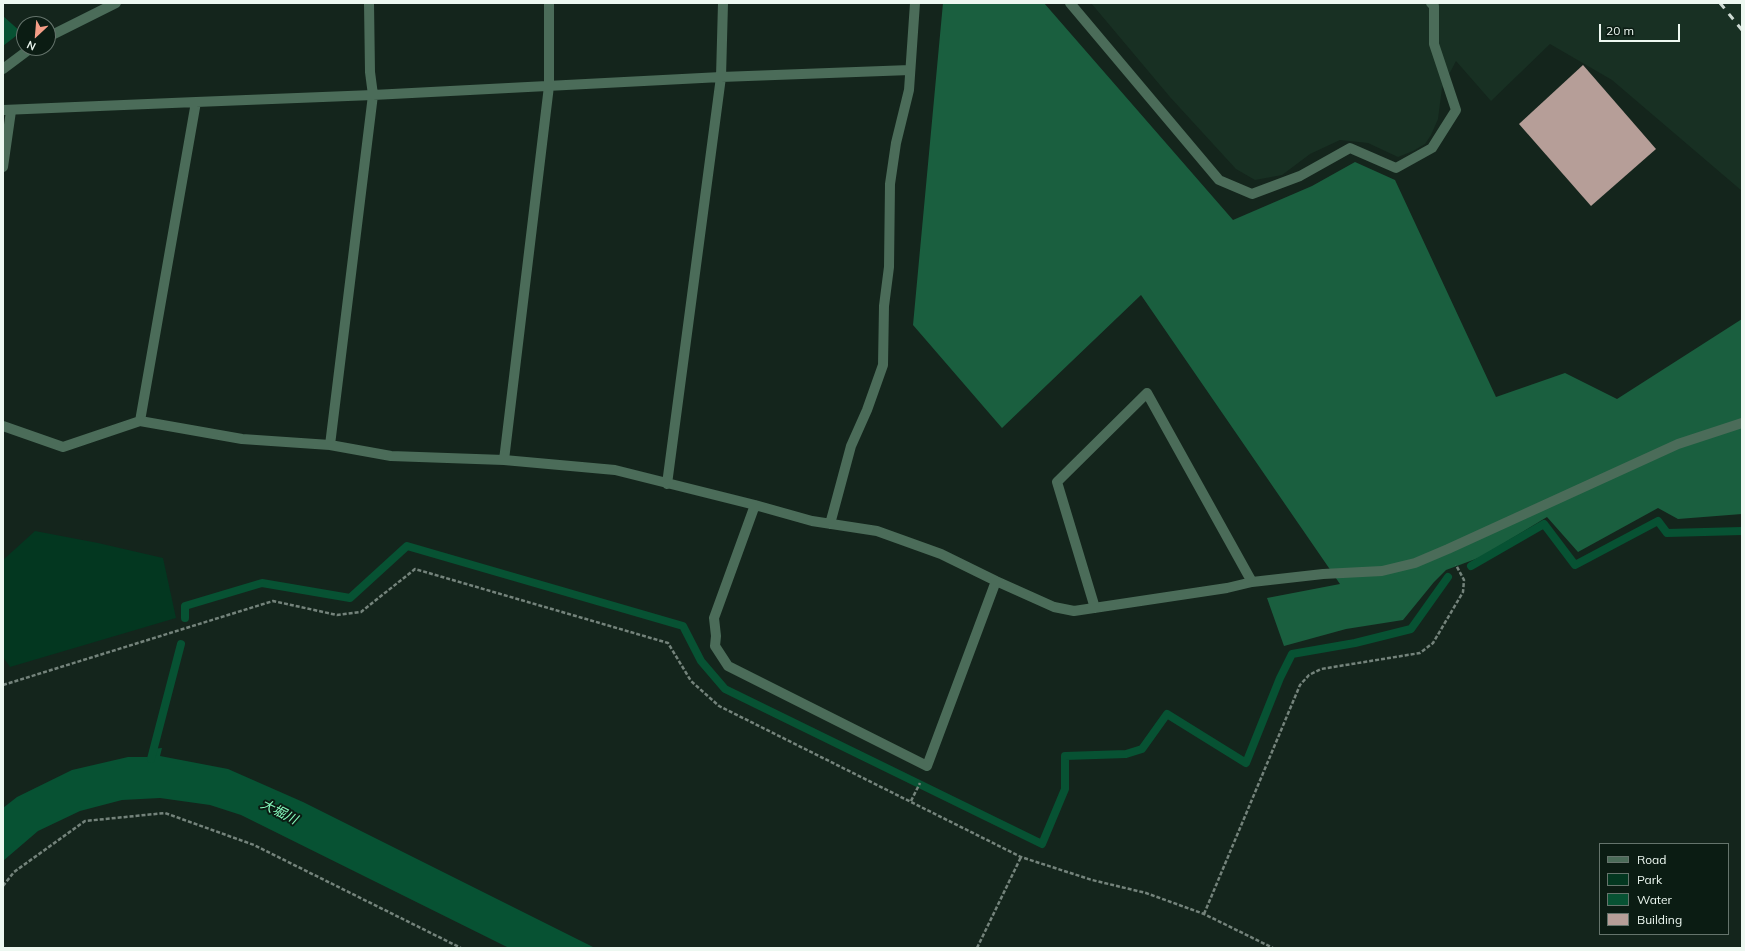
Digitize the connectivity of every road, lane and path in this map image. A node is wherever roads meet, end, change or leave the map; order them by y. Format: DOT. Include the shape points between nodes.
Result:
graph roads {
  1 [pos="116,3"];
  2 [pos="369,3"];
  3 [pos="549,3"];
  4 [pos="723,3"];
  5 [pos="915,3"];
  6 [pos="1070,3"];
  7 [pos="1431,3"];
  8 [pos="100,6"];
  9 [pos="56,32"];
  10 [pos="20,56"];
  11 [pos="3,69"];
  12 [pos="910,70"];
  13 [pos="721,77"];
  14 [pos="549,86"];
  15 [pos="373,95"];
  16 [pos="196,102"];
  17 [pos="7,111"];
  18 [pos="3,167"];
  19 [pos="140,421"];
  20 [pos="1742,423"];
  21 [pos="3,426"];
  22 [pos="330,445"];
  23 [pos="504,460"];
  24 [pos="667,484"];
  25 [pos="755,505"];
  26 [pos="830,524"];
  27 [pos="1448,549"];
  28 [pos="996,581"];
  29 [pos="1252,582"];
  30 [pos="1095,608"];
  31 [pos="3,685"];
  32 [pos="915,793"];
  33 [pos="911,802"];
  34 [pos="1021,857"];
  35 [pos="3,886"];
  36 [pos="1204,914"];
  37 [pos="461,948"];
  38 [pos="977,948"];
  39 [pos="1273,948"];
  1 -- 8 [label="street"];
  2 -- 15 [label="street"];
  3 -- 14 [label="street"];
  4 -- 13 [label="street"];
  5 -- 12 [label="street"];
  6 -- 7 [label="street" via="1219,180 1252,194 1300,176 1350,148 1396,168 1432,148 1456,110 1434,44 1434,6"];
  8 -- 9 [label="street"];
  10 -- 11 [label="street"];
  12 -- 13 [label="street"];
  12 -- 26 [label="street" via="909,90 896,143 890,184 889,267 884,306 883,365 851,446"];
  13 -- 14 [label="street"];
  13 -- 24 [label="street"];
  14 -- 15 [label="street"];
  14 -- 23 [label="street"];
  15 -- 16 [label="street"];
  15 -- 22 [label="street"];
  16 -- 17 [label="street"];
  16 -- 19 [label="street"];
  17 -- 18 [label="street"];
  19 -- 21 [label="street" via="63,447"];
  19 -- 22 [label="street" via="242,439"];
  20 -- 27 [label="street" via="1678,444"];
  22 -- 23 [label="street" via="391,456"];
  23 -- 24 [label="street" via="615,470"];
  24 -- 25 [label="street"];
  25 -- 26 [label="street"];
  25 -- 28 [label="street" via="714,618 715,646 728,666 927,766"];
  26 -- 28 [label="street" via="877,531 941,554"];
  27 -- 29 [label="street" via="1415,563 1382,571"];
  27 -- 36 [label="path" via="1464,580 1463,592 1433,643 1420,653 1321,670 1309,675 1300,685"];
  28 -- 30 [label="street" via="1054,607 1074,611"];
  29 -- 30 [label="street"];
  29 -- 30 [label="street" via="1147,393 1056,482"];
  31 -- 33 [label="path" via="273,601 337,615 361,612 415,569 668,643 692,681 719,706"];
  32 -- 33 [label="path"];
  33 -- 34 [label="path"];
  34 -- 36 [label="path" via="1092,880 1146,893"];
  34 -- 38 [label="path"];
  35 -- 37 [label="path" via="14,872 85,822 165,814 254,845"];
  36 -- 39 [label="path"];
}
